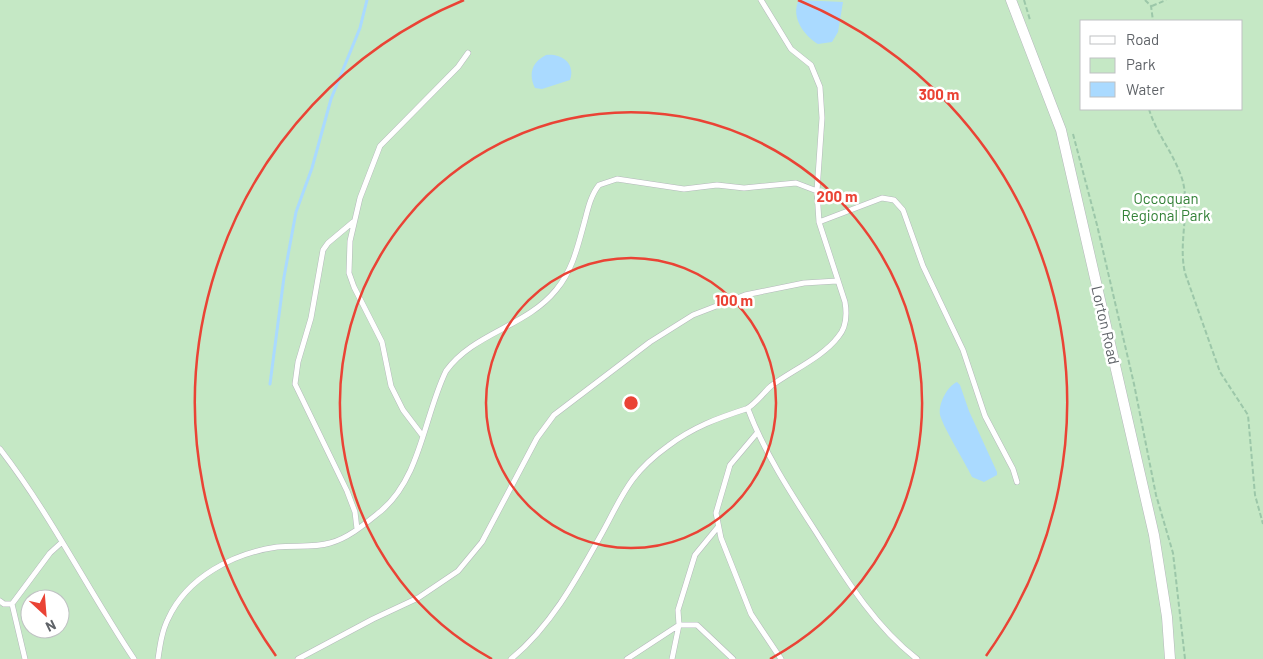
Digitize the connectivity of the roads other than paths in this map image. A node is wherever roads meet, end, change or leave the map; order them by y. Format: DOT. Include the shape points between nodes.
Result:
graph roads {
  1 [pos="761,0"];
  2 [pos="1011,0"];
  3 [pos="468,53"];
  4 [pos="817,191"];
  5 [pos="354,222"];
  6 [pos="819,222"];
  7 [pos="837,281"];
  8 [pos="748,409"];
  9 [pos="757,433"];
  10 [pos="422,435"];
  11 [pos="0,449"];
  12 [pos="1017,482"];
  13 [pos="718,527"];
  14 [pos="357,529"];
  15 [pos="61,543"];
  16 [pos="0,601"];
  17 [pos="12,604"];
  18 [pos="679,625"];
  19 [pos="25,659"];
  20 [pos="134,659"];
  21 [pos="158,659"];
  22 [pos="298,659"];
  23 [pos="511,659"];
  24 [pos="627,659"];
  25 [pos="672,659"];
  26 [pos="733,659"];
  27 [pos="781,659"];
  28 [pos="917,659"];
  29 [pos="1170,659"];
  1 -- 4 [label="lane" via="791,49 811,65 820,87 822,118"];
  2 -- 29 [label="street, Lorton Road" via="1062,130 1154,535"];
  3 -- 5 [label="lane" via="458,68 380,146"];
  4 -- 6 [label="lane"];
  4 -- 10 [label="lane" via="796,182 744,188 684,189 616,179 599,185 591,198 566,277 534,310 468,348 453,362 441,381"];
  5 -- 10 [label="lane" via="349,273 382,342 393,393"];
  5 -- 14 [label="lane" via="323,250 295,384 348,490"];
  6 -- 7 [label="lane"];
  6 -- 12 [label="lane" via="882,198 899,204 923,266 963,350 985,416"];
  7 -- 8 [label="lane" via="846,312 844,328 838,337 763,393"];
  7 -- 22 [label="lane" via="804,283 745,295 693,315 650,342 554,416 538,438 482,542 458,571 418,598"];
  8 -- 9 [label="lane"];
  8 -- 23 [label="lane" via="697,427 642,468 624,491 549,621"];
  9 -- 13 [label="lane" via="730,465 716,513"];
  9 -- 28 [label="lane" via="856,592 897,642"];
  10 -- 14 [label="lane" via="410,470 398,492 382,510"];
  11 -- 15 [label="lane"];
  13 -- 18 [label="lane" via="695,555 678,610"];
  13 -- 27 [label="lane" via="751,614"];
  14 -- 21 [label="lane" via="328,544 280,547 252,553 208,573 190,587 172,609"];
  15 -- 17 [label="lane"];
  15 -- 20 [label="lane"];
  16 -- 17 [label="lane"];
  17 -- 19 [label="lane"];
  18 -- 24 [label="lane"];
  18 -- 25 [label="lane"];
  18 -- 26 [label="lane" via="697,625"];
}
